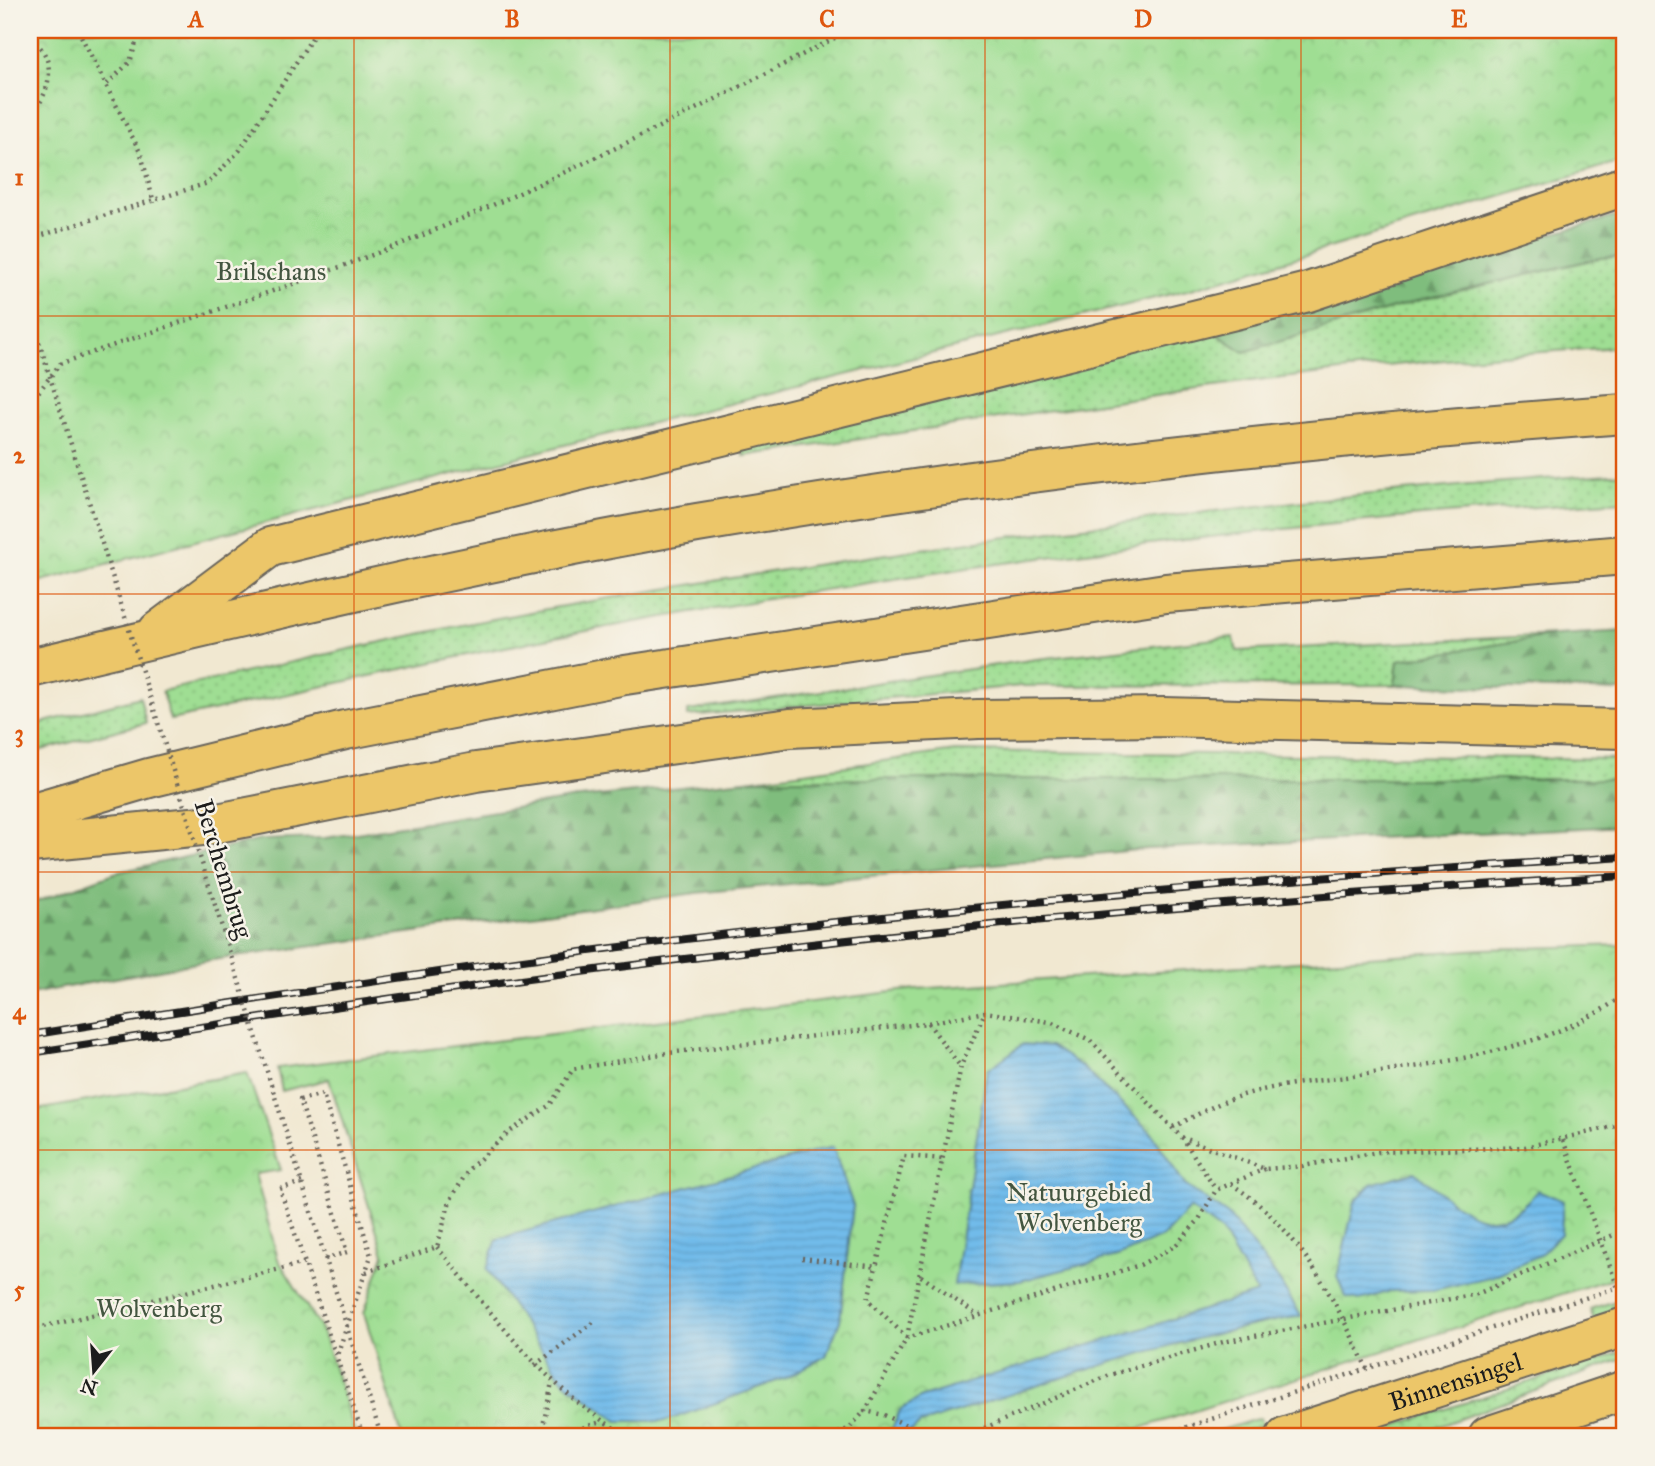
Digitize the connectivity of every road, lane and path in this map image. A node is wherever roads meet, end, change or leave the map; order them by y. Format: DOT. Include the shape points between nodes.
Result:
graph roads {
  1 [pos="78,30"];
  2 [pos="140,30"];
  3 [pos="317,30"];
  4 [pos="850,30"];
  5 [pos="30,38"];
  6 [pos="107,84"];
  7 [pos="30,117"];
  8 [pos="1625,186"];
  9 [pos="154,202"];
  10 [pos="30,239"];
  11 [pos="30,313"];
  12 [pos="32,330"];
  13 [pos="30,404"];
  14 [pos="1625,414"];
  15 [pos="1625,555"];
  16 [pos="145,640"];
  17 [pos="30,668"];
  18 [pos="1625,729"];
  19 [pos="30,813"];
  20 [pos="30,843"];
  21 [pos="1625,995"];
  22 [pos="985,1012"];
  23 [pos="928,1023"];
  24 [pos="961,1066"];
  25 [pos="1625,1124"];
  26 [pos="1173,1127"];
  27 [pos="1181,1137"];
  28 [pos="1563,1140"];
  29 [pos="944,1158"];
  30 [pos="1265,1169"];
  31 [pos="302,1182"];
  32 [pos="1230,1184"];
  33 [pos="1216,1190"];
  34 [pos="1625,1230"];
  35 [pos="1600,1241"];
  36 [pos="437,1247"];
  37 [pos="802,1258"];
  38 [pos="325,1259"];
  39 [pos="305,1263"];
  40 [pos="877,1267"];
  41 [pos="366,1272"];
  42 [pos="920,1276"];
  43 [pos="1625,1285"];
  44 [pos="1618,1288"];
  45 [pos="978,1315"];
  46 [pos="1344,1320"];
  47 [pos="595,1321"];
  48 [pos="1625,1327"];
  49 [pos="30,1330"];
  50 [pos="907,1338"];
  51 [pos="336,1358"];
  52 [pos="535,1365"];
  53 [pos="1367,1370"];
  54 [pos="552,1382"];
  55 [pos="1625,1390"];
  56 [pos="865,1410"];
  57 [pos="602,1422"];
  58 [pos="1625,1434"];
  59 [pos="363,1436"];
  60 [pos="381,1436"];
  61 [pos="541,1436"];
  62 [pos="556,1436"];
  63 [pos="628,1436"];
  64 [pos="832,1436"];
  65 [pos="928,1436"];
  66 [pos="1159,1436"];
  67 [pos="1286,1436"];
  68 [pos="1488,1436"];
  69 [pos="1617,1436"];
  1 -- 6 [label="path"];
  2 -- 6 [label="path" via="130,62"];
  3 -- 9 [label="path" via="226,167 208,183"];
  4 -- 13 [label="path" via="453,223 60,364"];
  5 -- 7 [label="path" via="45,52 50,67 48,88"];
  6 -- 9 [label="path" via="141,154"];
  8 -- 16 [label="main road" via="1308,292 270,547"];
  9 -- 10 [label="path"];
  11 -- 12 [label="path, Berchembrug"];
  12 -- 31 [label="path, Berchembrug, bridge"];
  14 -- 16 [label="main road" via="1259,445 822,503 514,558"];
  15 -- 19 [label="main road" via="1166,593 625,675 345,730 149,778"];
  16 -- 17 [label="main road"];
  18 -- 20 [label="main road" via="1164,717 790,728 489,770 202,825"];
  21 -- 26 [label="path" via="1572,1027 1497,1049 1291,1084 1231,1099"];
  22 -- 23 [label="path"];
  22 -- 24 [label="path"];
  22 -- 26 [label="path" via="1050,1022 1090,1040"];
  23 -- 24 [label="path"];
  23 -- 36 [label="path" via="668,1053 573,1069 550,1105 509,1132 468,1170 450,1201"];
  24 -- 29 [label="path"];
  25 -- 28 [label="path"];
  26 -- 27 [label="path"];
  27 -- 30 [label="path"];
  27 -- 33 [label="path"];
  28 -- 30 [label="path" via="1525,1147 1378,1152"];
  28 -- 35 [label="path"];
  29 -- 40 [label="path" via="904,1156"];
  29 -- 42 [label="path"];
  30 -- 32 [label="path"];
  31 -- 38 [label="path, Berchembrug, bridge"];
  31 -- 39 [label="path" via="280,1189"];
  32 -- 33 [label="path"];
  32 -- 46 [label="path" via="1246,1193 1293,1242"];
  33 -- 45 [label="path" via="1198,1221 1175,1246 1140,1265"];
  34 -- 35 [label="path"];
  35 -- 44 [label="path"];
  35 -- 46 [label="path" via="1477,1294"];
  36 -- 41 [label="path"];
  36 -- 52 [label="path"];
  37 -- 40 [label="path"];
  38 -- 41 [label="path" via="347,1252 300,1100 323,1094 371,1256"];
  38 -- 60 [label="path, Berchembrug, bridge"];
  39 -- 49 [label="path"];
  39 -- 51 [label="path"];
  40 -- 50 [label="path" via="868,1299"];
  41 -- 51 [label="path"];
  42 -- 45 [label="path"];
  42 -- 50 [label="path"];
  43 -- 44 [label="path"];
  44 -- 53 [label="path"];
  45 -- 50 [label="path"];
  46 -- 53 [label="path"];
  46 -- 65 [label="path" via="1223,1342 1110,1375 980,1430"];
  47 -- 52 [label="path"];
  48 -- 67 [label="main road, Binnensingel"];
  50 -- 56 [label="path"];
  51 -- 59 [label="path"];
  52 -- 54 [label="path"];
  53 -- 66 [label="path"];
  54 -- 57 [label="path"];
  54 -- 61 [label="path"];
  55 -- 68 [label="main road"];
  56 -- 64 [label="path" via="848,1429"];
  56 -- 65 [label="path"];
  57 -- 62 [label="path"];
  57 -- 63 [label="path"];
  58 -- 69 [label="path"];
}
